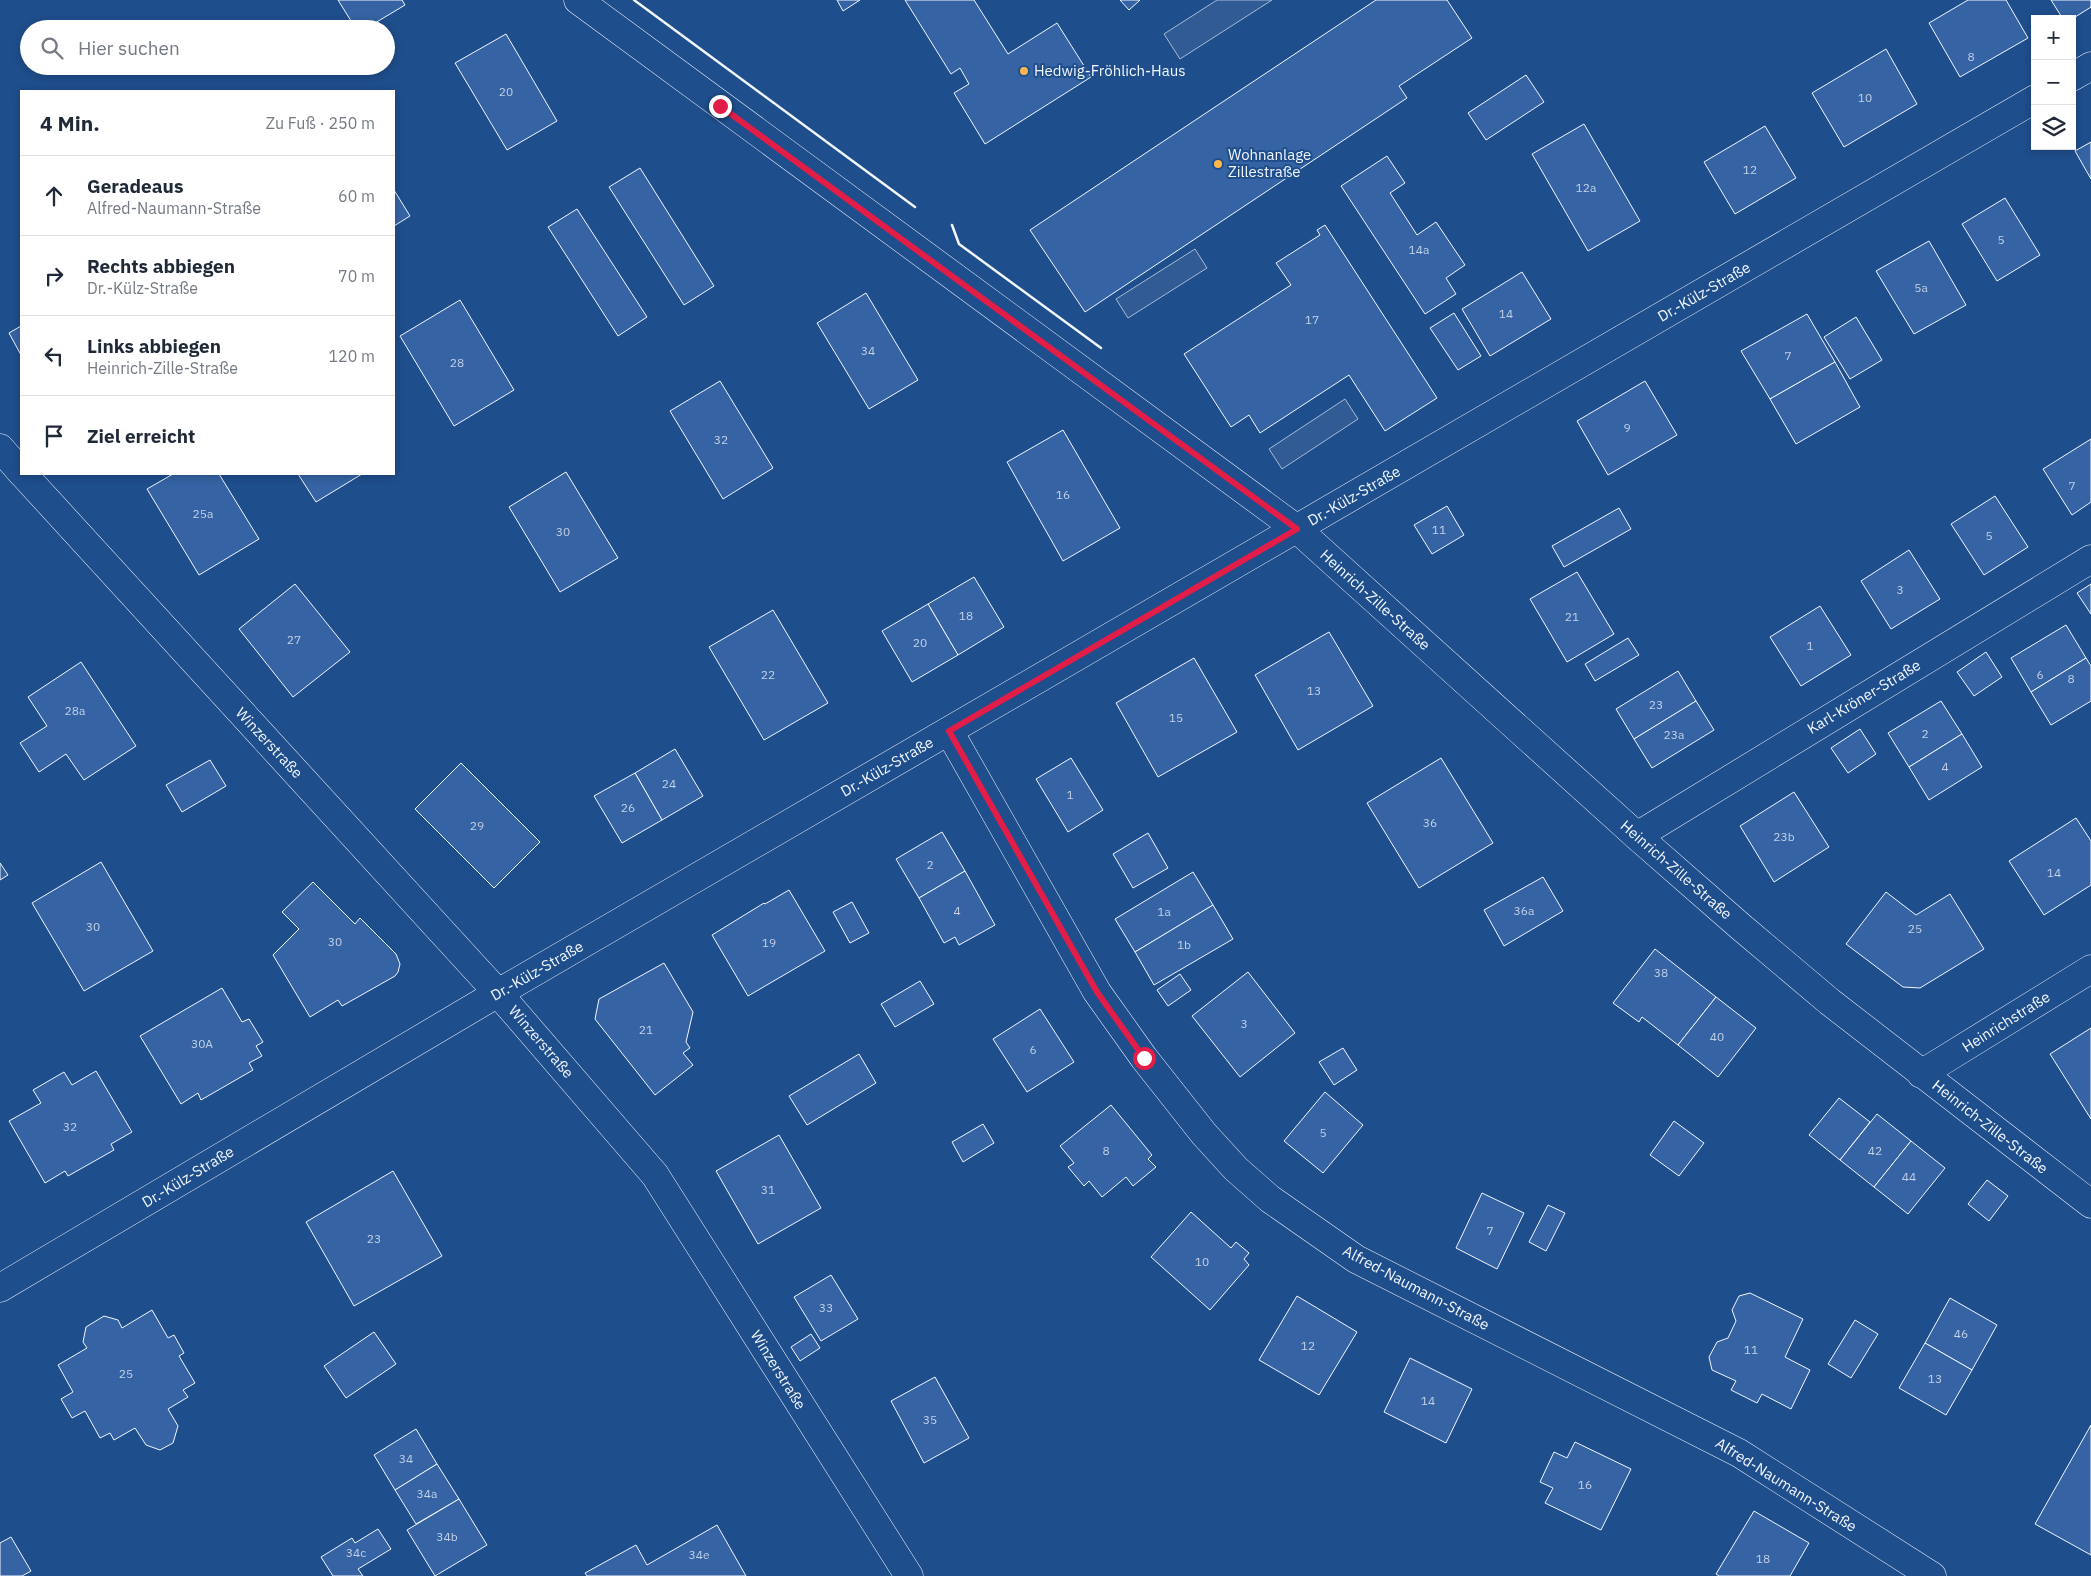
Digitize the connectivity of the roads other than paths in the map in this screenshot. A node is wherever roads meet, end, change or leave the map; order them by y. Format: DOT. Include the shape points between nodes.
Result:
graph roads {
  1 [pos="578,0"];
  2 [pos="2091,66"];
  3 [pos="2076,75"];
  4 [pos="2031,101"];
  5 [pos="0,448"];
  6 [pos="20,471"];
  7 [pos="24,475"];
  8 [pos="1297,529"];
  9 [pos="2091,559"];
  10 [pos="949,731"];
  11 [pos="1637,836"];
  12 [pos="2091,969"];
  13 [pos="498,993"];
  14 [pos="1921,1074"];
  15 [pos="2091,1204"];
  16 [pos="0,1288"];
  17 [pos="909,1576"];
  18 [pos="1932,1576"];
  1 -- 8 [label="street, Heinrich-Zille-Straße"];
  2 -- 3 [label="street"];
  4 -- 8 [label="street, Dr.-Külz-Straße"];
  5 -- 6 [label="street, Winzerstraße"];
  7 -- 13 [label="street, Winzerstraße"];
  8 -- 10 [label="street, Dr.-Külz-Straße"];
  8 -- 11 [label="street, Heinrich-Zille-Straße"];
  9 -- 11 [label="street, Karl-Kröner-Straße"];
  10 -- 13 [label="street, Dr.-Külz-Straße"];
  10 -- 18 [label="street, Alfred-Naumann-Straße" via="1097,992 1204,1134 1270,1199 1356,1259 1739,1453"];
  11 -- 14 [label="street, Heinrich-Zille-Straße" via="1830,1002"];
  12 -- 14 [label="street, Heinrichstraße"];
  13 -- 16 [label="street, Dr.-Külz-Straße"];
  13 -- 17 [label="street, Winzerstraße" via="655,1175"];
  14 -- 15 [label="street, Heinrich-Zille-Straße"];
}
